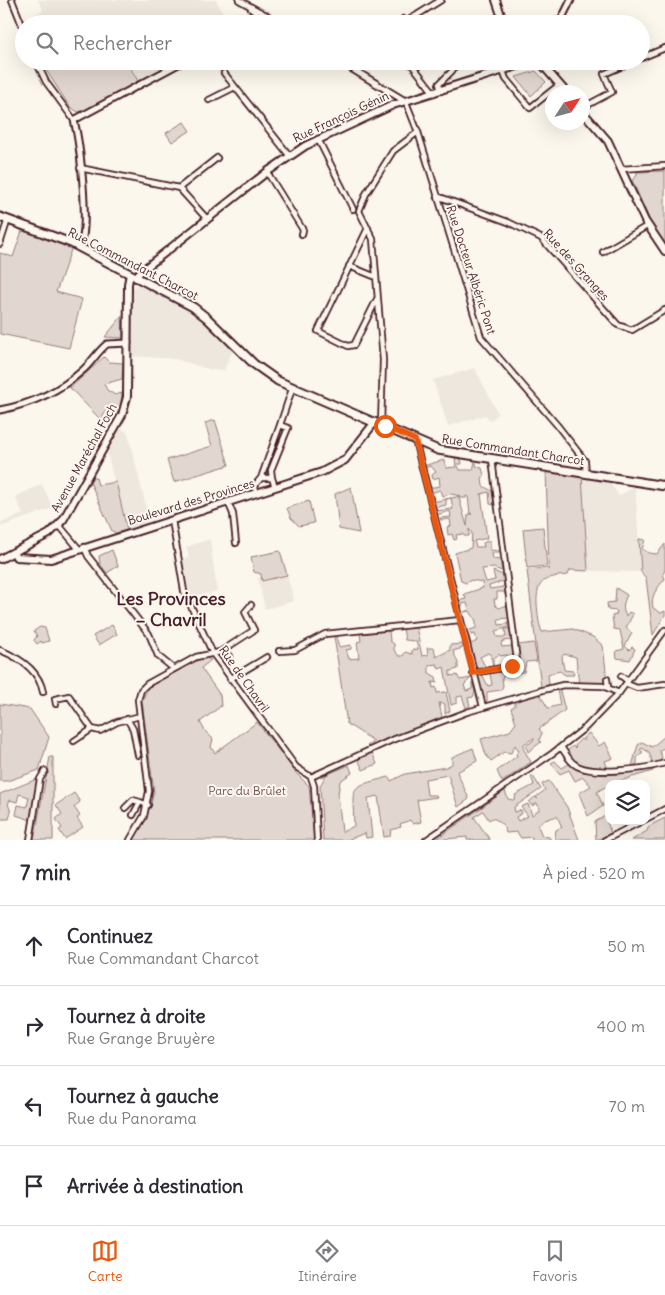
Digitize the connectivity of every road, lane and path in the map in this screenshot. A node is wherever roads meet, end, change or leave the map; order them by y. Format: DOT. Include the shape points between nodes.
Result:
graph roads {
  1 [pos="12,0"];
  2 [pos="441,0"];
  3 [pos="496,0"];
  4 [pos="570,0"];
  5 [pos="242,2"];
  6 [pos="255,12"];
  7 [pos="18,15"];
  8 [pos="254,15"];
  9 [pos="262,15"];
  10 [pos="263,15"];
  11 [pos="418,15"];
  12 [pos="501,15"];
  13 [pos="562,15"];
  14 [pos="665,48"];
  15 [pos="650,54"];
  16 [pos="40,70"];
  17 [pos="167,70"];
  18 [pos="354,70"];
  19 [pos="416,70"];
  20 [pos="452,70"];
  21 [pos="506,70"];
  22 [pos="547,70"];
  23 [pos="613,70"];
  24 [pos="503,71"];
  25 [pos="224,73"];
  26 [pos="560,84"];
  27 [pos="440,87"];
  28 [pos="235,88"];
  29 [pos="433,90"];
  30 [pos="209,100"];
  31 [pos="406,102"];
  32 [pos="590,104"];
  33 [pos="74,120"];
  34 [pos="590,120"];
  35 [pos="418,132"];
  36 [pos="318,139"];
  37 [pos="289,155"];
  38 [pos="217,158"];
  39 [pos="665,166"];
  40 [pos="80,168"];
  41 [pos="621,169"];
  42 [pos="268,172"];
  43 [pos="179,188"];
  44 [pos="437,196"];
  45 [pos="353,209"];
  46 [pos="0,216"];
  47 [pos="8,219"];
  48 [pos="207,219"];
  49 [pos="647,226"];
  50 [pos="368,228"];
  51 [pos="302,234"];
  52 [pos="0,244"];
  53 [pos="80,248"];
  54 [pos="665,251"];
  55 [pos="603,252"];
  56 [pos="349,266"];
  57 [pos="133,276"];
  58 [pos="376,277"];
  59 [pos="378,297"];
  60 [pos="665,310"];
  61 [pos="128,343"];
  62 [pos="292,389"];
  63 [pos="0,410"];
  64 [pos="375,422"];
  65 [pos="280,425"];
  66 [pos="390,428"];
  67 [pos="364,436"];
  68 [pos="415,440"];
  69 [pos="492,459"];
  70 [pos="263,470"];
  71 [pos="271,472"];
  72 [pos="586,473"];
  73 [pos="261,478"];
  74 [pos="272,478"];
  75 [pos="665,486"];
  76 [pos="275,487"];
  77 [pos="256,494"];
  78 [pos="229,506"];
  79 [pos="172,520"];
  80 [pos="60,525"];
  81 [pos="82,548"];
  82 [pos="14,552"];
  83 [pos="0,559"];
  84 [pos="251,605"];
  85 [pos="460,620"];
  86 [pos="665,630"];
  87 [pos="0,650"];
  88 [pos="278,651"];
  89 [pos="213,654"];
  90 [pos="267,657"];
  91 [pos="174,669"];
  92 [pos="473,673"];
  93 [pos="621,676"];
  94 [pos="230,679"];
  95 [pos="607,679"];
  96 [pos="627,683"];
  97 [pos="665,684"];
  98 [pos="608,687"];
  99 [pos="43,692"];
  100 [pos="619,693"];
  101 [pos="56,704"];
  102 [pos="483,707"];
  103 [pos="140,716"];
  104 [pos="127,719"];
  105 [pos="92,729"];
  106 [pos="74,741"];
  107 [pos="561,747"];
  108 [pos="138,755"];
  109 [pos="665,762"];
  110 [pos="45,771"];
  111 [pos="311,777"];
  112 [pos="140,802"];
  113 [pos="148,805"];
  114 [pos="125,808"];
  115 [pos="665,809"];
  116 [pos="133,815"];
  117 [pos="650,817"];
  118 [pos="636,825"];
  119 [pos="30,840"];
  120 [pos="130,840"];
  121 [pos="317,840"];
  122 [pos="426,840"];
  123 [pos="605,840"];
  1 -- 7 [label="street"];
  2 -- 11 [label="street"];
  3 -- 12 [label="main road"];
  4 -- 13 [label="street"];
  5 -- 6 [label="street"];
  5 -- 10 [label="street"];
  6 -- 8 [label="street"];
  6 -- 9 [label="street"];
  14 -- 15 [label="street"];
  16 -- 33 [label="street"];
  17 -- 33 [label="street"];
  18 -- 31 [label="street"];
  19 -- 29 [label="street"];
  20 -- 27 [label="street"];
  21 -- 24 [label="main road, Rue François Génin"];
  22 -- 26 [label="main road"];
  23 -- 32 [label="street" via="604,74 612,92"];
  24 -- 26 [label="street" via="530,108"];
  24 -- 27 [label="main road, Rue François Génin"];
  25 -- 28 [label="street"];
  27 -- 29 [label="main road, Rue François Génin"];
  28 -- 30 [label="street"];
  28 -- 37 [label="street"];
  29 -- 31 [label="main road, Rue François Génin"];
  31 -- 35 [label="street, Rue Docteur Albéric Pont"];
  31 -- 36 [label="main road, Rue François Génin" via="393,104"];
  33 -- 40 [label="street"];
  34 -- 41 [label="main road" via="606,137"];
  35 -- 44 [label="street, Rue Docteur Albéric Pont"];
  35 -- 50 [label="street" via="393,151 360,205 362,220"];
  36 -- 37 [label="main road, Rue François Génin"];
  36 -- 45 [label="street"];
  37 -- 42 [label="main road, Rue François Génin"];
  38 -- 43 [label="street"];
  39 -- 41 [label="street"];
  40 -- 43 [label="street"];
  40 -- 53 [label="street" via="84,206"];
  41 -- 49 [label="main road"];
  42 -- 48 [label="main road, Rue François Génin"];
  42 -- 51 [label="street" via="303,230"];
  43 -- 48 [label="street"];
  44 -- 60 [label="street, Rue des Granges" via="508,222 540,238 615,323 628,330"];
  44 -- 72 [label="street, Rue Docteur Albéric Pont" via="481,337 585,461"];
  46 -- 47 [label="main road, Rue Commandant Charcot"];
  47 -- 52 [label="street"];
  47 -- 53 [label="main road, Rue Commandant Charcot"];
  48 -- 57 [label="main road, Rue François Génin"];
  49 -- 54 [label="main road"];
  49 -- 55 [label="street"];
  50 -- 56 [label="street"];
  50 -- 58 [label="street" via="373,238"];
  53 -- 57 [label="main road, Rue Commandant Charcot"];
  56 -- 58 [label="street"];
  56 -- 59 [label="street" via="318,331 348,346 354,345"];
  57 -- 61 [label="main road, Avenue Maréchal Foch" via="128,284"];
  57 -- 62 [label="main road, Rue Commandant Charcot" via="202,313 254,364"];
  58 -- 59 [label="street"];
  59 -- 64 [label="street" via="383,360"];
  61 -- 63 [label="street" via="107,344 91,363 62,386 31,401"];
  61 -- 80 [label="main road, Avenue Maréchal Foch" via="125,409"];
  62 -- 64 [label="main road, Rue Commandant Charcot"];
  62 -- 65 [label="street"];
  64 -- 66 [label="main road, Rue Commandant Charcot"];
  64 -- 67 [label="main road, Boulevard des Provinces"];
  65 -- 70 [label="street"];
  65 -- 71 [label="street" via="288,428"];
  66 -- 67 [label="main road" via="380,427"];
  66 -- 68 [label="main road, Rue Commandant Charcot"];
  67 -- 76 [label="main road, Boulevard des Provinces" via="339,464"];
  68 -- 69 [label="main road, Rue Commandant Charcot" via="449,453"];
  68 -- 85 [label="street"];
  69 -- 72 [label="main road, Rue Commandant Charcot"];
  69 -- 92 [label="street" via="517,661 514,666"];
  70 -- 71 [label="street"];
  70 -- 73 [label="street"];
  71 -- 74 [label="street"];
  72 -- 75 [label="main road, Rue Commandant Charcot"];
  73 -- 74 [label="street"];
  73 -- 77 [label="street" via="255,485"];
  74 -- 76 [label="street"];
  76 -- 77 [label="main road, Boulevard des Provinces"];
  77 -- 78 [label="main road, Boulevard des Provinces"];
  78 -- 78 [label="street" via="234,543 236,543 233,514"];
  78 -- 79 [label="main road, Boulevard des Provinces"];
  79 -- 81 [label="main road, Boulevard des Provinces"];
  79 -- 89 [label="street, Rue de Chavril" via="184,590"];
  80 -- 81 [label="street"];
  80 -- 82 [label="main road, Avenue Maréchal Foch"];
  81 -- 82 [label="main road, Boulevard des Provinces" via="51,558 19,558"];
  81 -- 91 [label="street" via="137,618 158,656"];
  82 -- 83 [label="main road, Avenue Maréchal Foch"];
  84 -- 89 [label="street" via="245,612 254,630"];
  85 -- 88 [label="street" via="325,634 295,650"];
  85 -- 92 [label="street"];
  86 -- 96 [label="street"];
  87 -- 99 [label="street" via="26,664 36,674"];
  89 -- 91 [label="street" via="200,656"];
  89 -- 94 [label="street, Rue de Chavril"];
  90 -- 94 [label="street"];
  91 -- 103 [label="street" via="141,690 138,700"];
  92 -- 102 [label="street"];
  93 -- 96 [label="street"];
  94 -- 111 [label="street, Rue de Chavril" via="296,767"];
  95 -- 98 [label="street"];
  96 -- 97 [label="street" via="636,688"];
  96 -- 100 [label="street"];
  98 -- 100 [label="street"];
  98 -- 102 [label="street" via="563,685"];
  100 -- 107 [label="street"];
  101 -- 105 [label="street" via="55,699 69,696"];
  102 -- 111 [label="street" via="392,740"];
  103 -- 104 [label="street"];
  103 -- 113 [label="street" via="150,779"];
  104 -- 105 [label="street" via="100,731"];
  104 -- 108 [label="street" via="133,729"];
  105 -- 106 [label="street"];
  107 -- 109 [label="street" via="573,763 600,770 640,769"];
  107 -- 122 [label="street"];
  110 -- 119 [label="street" via="40,779"];
  111 -- 121 [label="street"];
  112 -- 113 [label="street"];
  112 -- 114 [label="street" via="132,800"];
  112 -- 116 [label="street"];
  113 -- 120 [label="street"];
  115 -- 117 [label="street"];
  118 -- 123 [label="street"];
}
